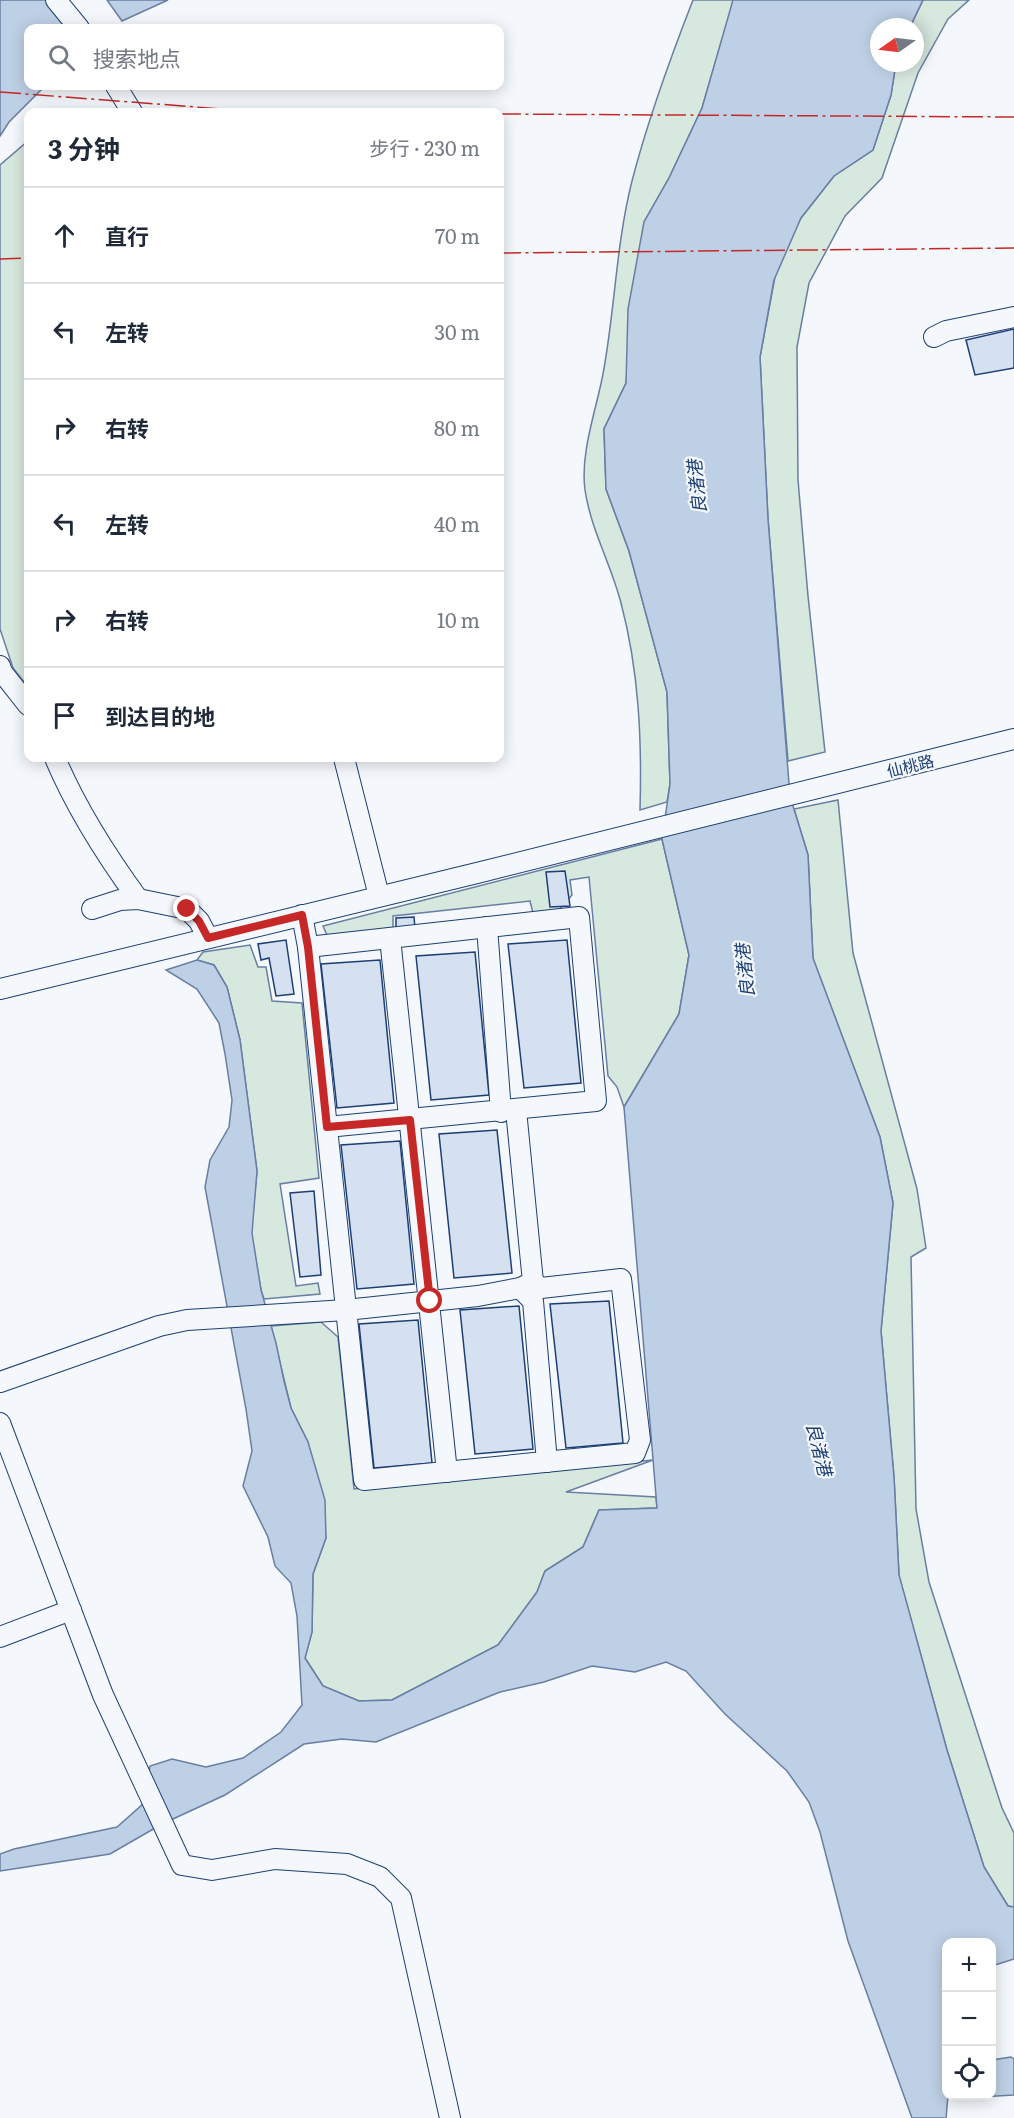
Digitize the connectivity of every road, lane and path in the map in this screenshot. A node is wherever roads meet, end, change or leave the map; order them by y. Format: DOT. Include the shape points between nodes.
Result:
graph roads {
  1 [pos="56,0"];
  2 [pos="76,24"];
  3 [pos="118,90"];
  4 [pos="130,108"];
  5 [pos="1014,317"];
  6 [pos="933,337"];
  7 [pos="0,666"];
  8 [pos="24,700"];
  9 [pos="1014,739"];
  10 [pos="57,762"];
  11 [pos="345,762"];
  12 [pos="379,896"];
  13 [pos="138,899"];
  14 [pos="92,909"];
  15 [pos="302,915"];
  16 [pos="487,927"];
  17 [pos="208,938"];
  18 [pos="390,938"];
  19 [pos="308,947"];
  20 [pos="0,989"];
  21 [pos="509,1111"];
  22 [pos="410,1120"];
  23 [pos="327,1127"];
  24 [pos="526,1285"];
  25 [pos="430,1301"];
  26 [pos="346,1310"];
  27 [pos="0,1382"];
  28 [pos="0,1423"];
  29 [pos="547,1462"];
  30 [pos="447,1472"];
  31 [pos="71,1610"];
  32 [pos="0,1637"];
  33 [pos="450,2118"];
  1 -- 2 [label="street"];
  3 -- 4 [label="street"];
  5 -- 6 [label="street"];
  7 -- 8 [label="street"];
  9 -- 12 [label="street, 仙桃路"];
  10 -- 13 [label="street" via="113,864"];
  11 -- 12 [label="street"];
  12 -- 15 [label="street, 仙桃路"];
  13 -- 14 [label="street"];
  13 -- 17 [label="street" via="187,909"];
  15 -- 17 [label="street, 仙桃路"];
  15 -- 19 [label="street"];
  16 -- 18 [label="street"];
  16 -- 21 [label="street"];
  16 -- 21 [label="street" via="579,917 596,1101"];
  17 -- 20 [label="street, 仙桃路"];
  18 -- 19 [label="street"];
  18 -- 22 [label="street"];
  19 -- 23 [label="street"];
  21 -- 22 [label="street"];
  21 -- 24 [label="street"];
  22 -- 23 [label="street"];
  22 -- 25 [label="street"];
  23 -- 26 [label="street"];
  24 -- 25 [label="street"];
  24 -- 29 [label="street" via="533,1301"];
  24 -- 29 [label="street" via="541,1288 621,1279 640,1440 635,1453"];
  25 -- 26 [label="street"];
  25 -- 30 [label="street"];
  26 -- 27 [label="street" via="187,1320 159,1326"];
  26 -- 30 [label="street" via="364,1480"];
  28 -- 31 [label="street"];
  29 -- 30 [label="street"];
  31 -- 32 [label="street"];
  31 -- 33 [label="street" via="103,1695 182,1865 212,1870 275,1859 347,1864 380,1877 401,1898"];
}
